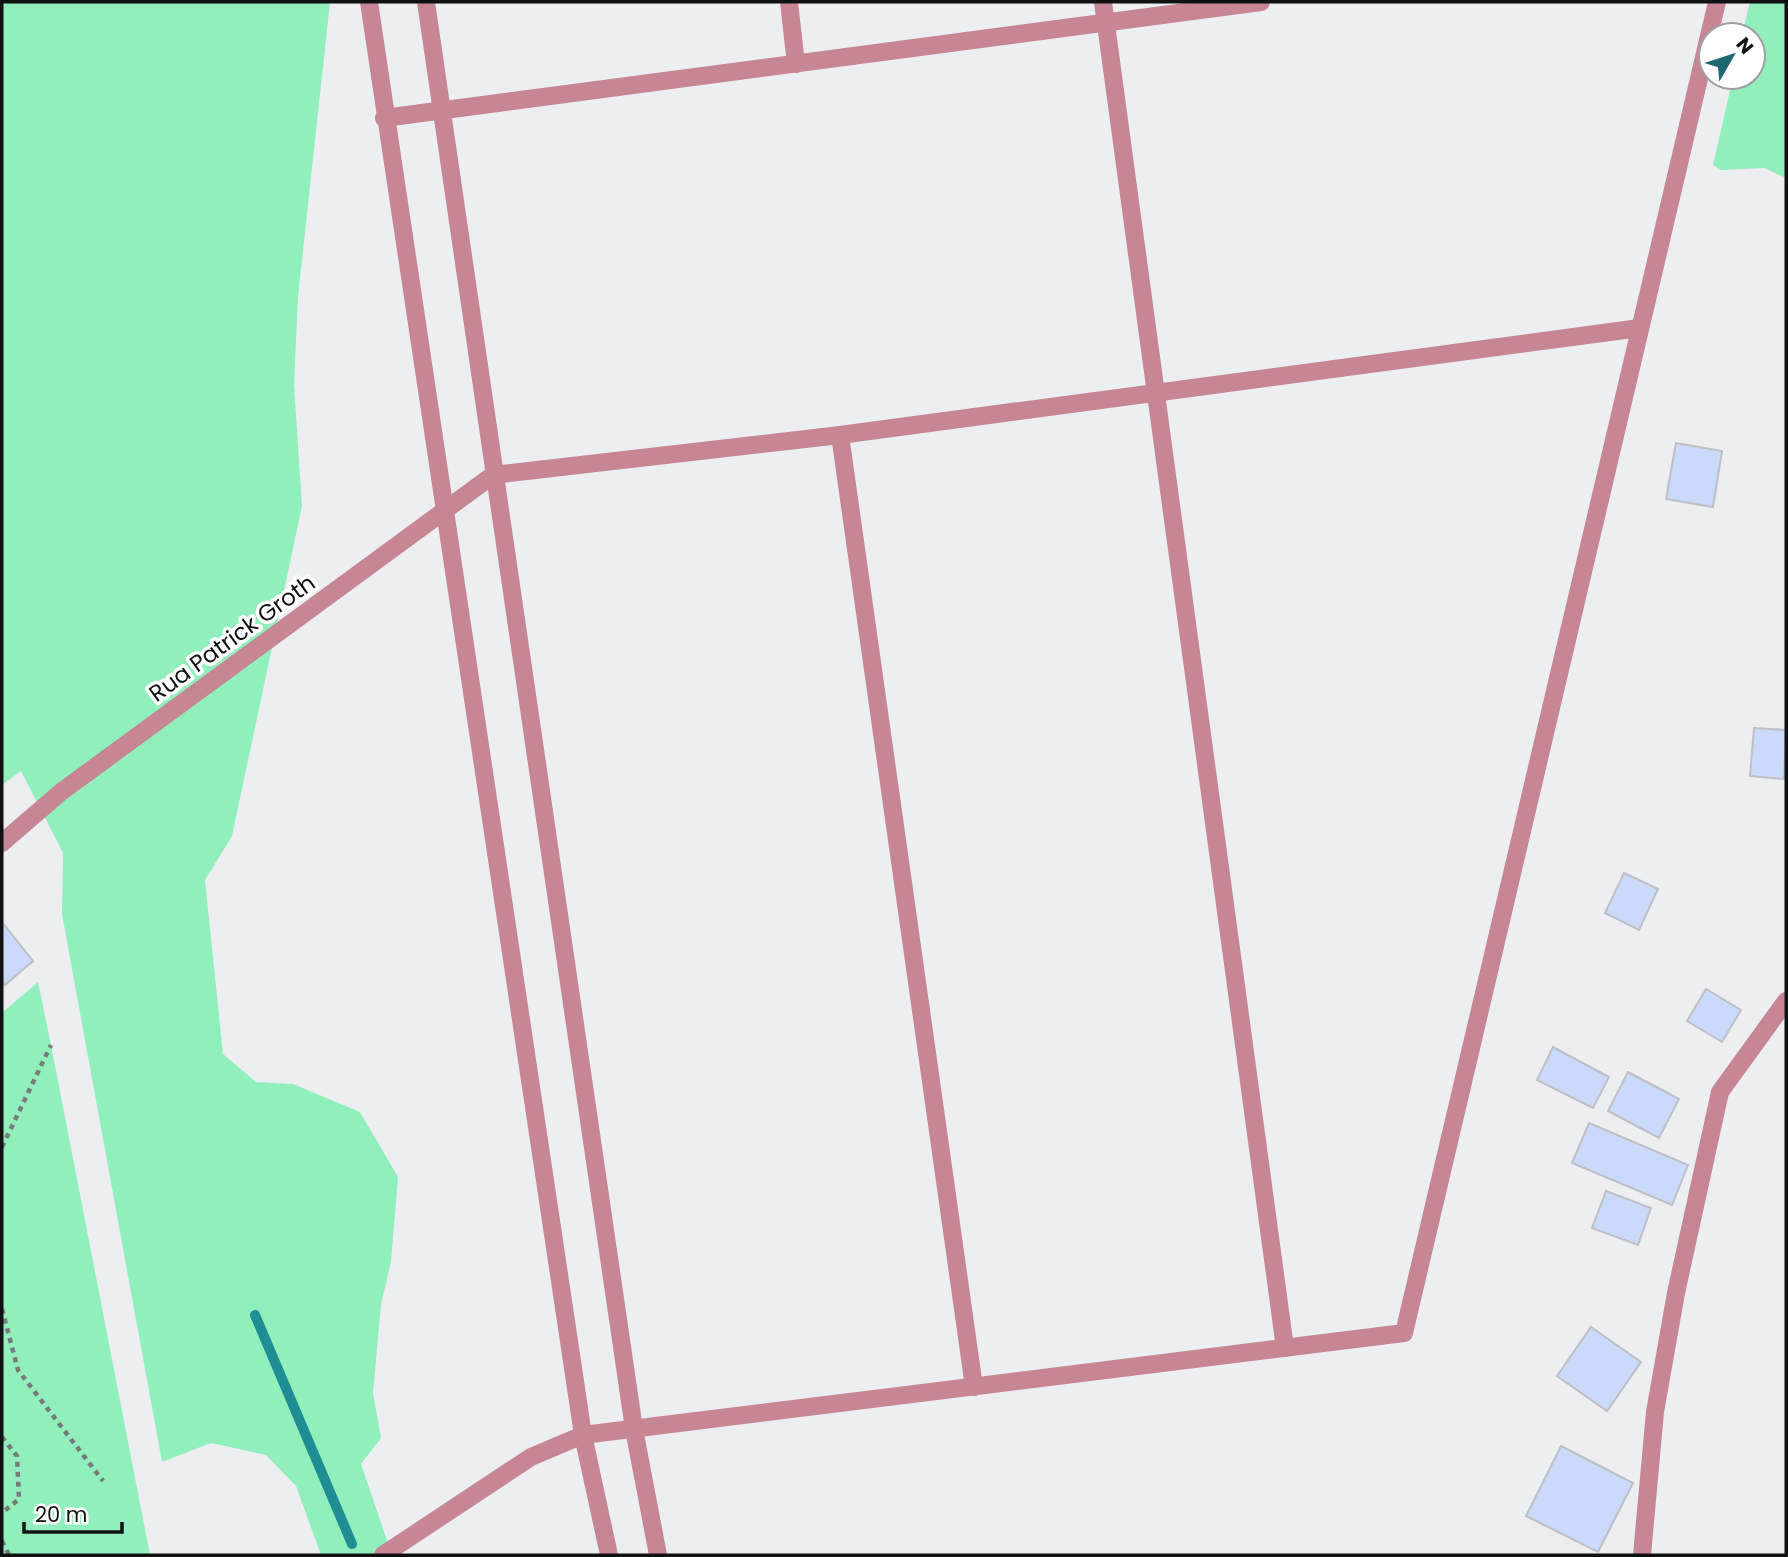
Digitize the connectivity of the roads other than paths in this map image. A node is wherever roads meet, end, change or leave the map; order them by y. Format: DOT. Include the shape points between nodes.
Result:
graph roads {
  1 [pos="369,2"];
  2 [pos="426,2"];
  3 [pos="789,2"];
  4 [pos="1102,2"];
  5 [pos="1261,2"];
  6 [pos="1717,2"];
  7 [pos="1105,22"];
  8 [pos="796,64"];
  9 [pos="440,111"];
  10 [pos="384,118"];
  11 [pos="1640,328"];
  12 [pos="1156,391"];
  13 [pos="840,435"];
  14 [pos="493,475"];
  15 [pos="443,514"];
  16 [pos="2,843"];
  17 [pos="1786,1003"];
  18 [pos="1285,1348"];
  19 [pos="974,1387"];
  20 [pos="634,1429"];
  21 [pos="583,1435"];
  22 [pos="383,1555"];
  23 [pos="609,1555"];
  24 [pos="658,1555"];
  25 [pos="1642,1555"];
  1 -- 10 [label="street"];
  2 -- 9 [label="street"];
  3 -- 8 [label="street"];
  4 -- 7 [label="street"];
  5 -- 7 [label="street"];
  6 -- 11 [label="street"];
  7 -- 8 [label="street"];
  7 -- 12 [label="street"];
  8 -- 9 [label="street"];
  9 -- 10 [label="street"];
  9 -- 14 [label="street"];
  10 -- 15 [label="street"];
  11 -- 12 [label="street"];
  11 -- 18 [label="street" via="1404,1333"];
  12 -- 13 [label="street"];
  12 -- 18 [label="street"];
  13 -- 14 [label="street"];
  13 -- 19 [label="street"];
  14 -- 15 [label="street, Rua Patrick Groth"];
  14 -- 20 [label="street"];
  15 -- 16 [label="street, Rua Patrick Groth" via="61,792"];
  15 -- 21 [label="street"];
  17 -- 25 [label="street" via="1720,1092 1655,1412"];
  18 -- 19 [label="street"];
  19 -- 20 [label="street"];
  20 -- 21 [label="street"];
  20 -- 24 [label="street"];
  21 -- 22 [label="street" via="531,1457"];
  21 -- 23 [label="street"];
}
